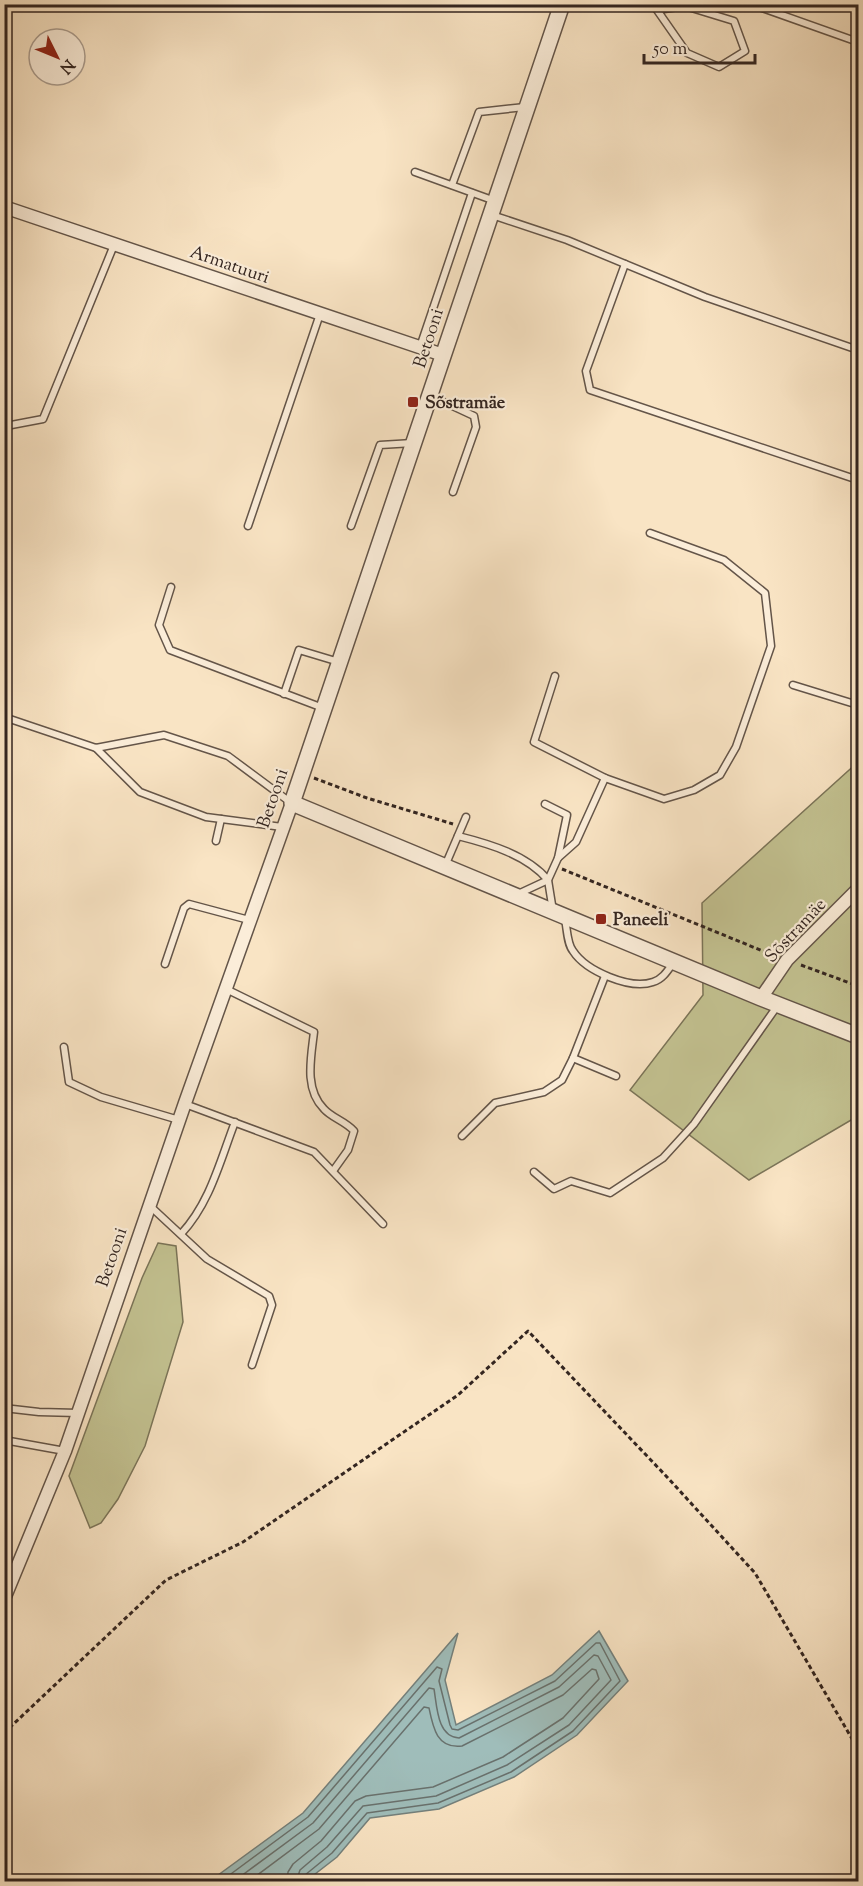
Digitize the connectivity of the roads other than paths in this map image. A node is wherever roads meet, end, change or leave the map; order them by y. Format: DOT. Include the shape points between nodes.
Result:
graph roads {
  1 [pos="751,4"];
  2 [pos="559,6"];
  3 [pos="655,7"];
  4 [pos="858,42"];
  5 [pos="529,106"];
  6 [pos="415,172"];
  7 [pos="452,186"];
  8 [pos="472,193"];
  9 [pos="4,207"];
  10 [pos="494,208"];
  11 [pos="114,244"];
  12 [pos="625,264"];
  13 [pos="321,314"];
  14 [pos="420,347"];
  15 [pos="858,350"];
  16 [pos="443,355"];
  17 [pos="430,396"];
  18 [pos="6,426"];
  19 [pos="414,443"];
  20 [pos="858,480"];
  21 [pos="453,492"];
  22 [pos="248,526"];
  23 [pos="351,526"];
  24 [pos="650,533"];
  25 [pos="171,587"];
  26 [pos="339,662"];
  27 [pos="555,676"];
  28 [pos="793,685"];
  29 [pos="284,694"];
  30 [pos="858,705"];
  31 [pos="323,709"];
  32 [pos="4,717"];
  33 [pos="96,748"];
  34 [pos="605,778"];
  35 [pos="292,803"];
  36 [pos="545,804"];
  37 [pos="466,817"];
  38 [pos="222,819"];
  39 [pos="282,827"];
  40 [pos="458,836"];
  41 [pos="216,841"];
  42 [pos="558,858"];
  43 [pos="444,866"];
  44 [pos="549,880"];
  45 [pos="858,889"];
  46 [pos="515,895"];
  47 [pos="559,913"];
  48 [pos="249,920"];
  49 [pos="674,961"];
  50 [pos="165,964"];
  51 [pos="605,976"];
  52 [pos="225,988"];
  53 [pos="761,998"];
  54 [pos="779,1005"];
  55 [pos="858,1036"];
  56 [pos="64,1047"];
  57 [pos="573,1058"];
  58 [pos="616,1076"];
  59 [pos="185,1103"];
  60 [pos="179,1120"];
  61 [pos="235,1122"];
  62 [pos="462,1136"];
  63 [pos="333,1171"];
  64 [pos="534,1172"];
  65 [pos="150,1205"];
  66 [pos="383,1224"];
  67 [pos="181,1234"];
  68 [pos="252,1365"];
  69 [pos="4,1408"];
  70 [pos="78,1413"];
  71 [pos="4,1440"];
  72 [pos="65,1451"];
  73 [pos="4,1599"];
  1 -- 4 [label="lane"];
  2 -- 5 [label="street, Betooni"];
  3 -- 3 [label="lane" via="687,54 719,67 745,51 734,21 685,6"];
  5 -- 7 [label="lane" via="479,112"];
  5 -- 10 [label="street, Betooni"];
  6 -- 7 [label="lane"];
  7 -- 8 [label="lane"];
  8 -- 10 [label="lane"];
  8 -- 14 [label="lane"];
  9 -- 11 [label="street, Armatuuri"];
  10 -- 12 [label="lane"];
  10 -- 16 [label="street, Betooni"];
  11 -- 13 [label="street, Armatuuri"];
  11 -- 18 [label="lane" via="43,418"];
  12 -- 15 [label="lane" via="705,297"];
  12 -- 20 [label="lane" via="586,371 590,390"];
  13 -- 14 [label="street, Armatuuri"];
  13 -- 22 [label="lane"];
  14 -- 16 [label="street, Armatuuri"];
  16 -- 17 [label="street, Betooni"];
  17 -- 19 [label="street, Betooni"];
  17 -- 21 [label="lane" via="474,416 476,427"];
  19 -- 23 [label="lane" via="380,445"];
  19 -- 26 [label="street, Betooni"];
  24 -- 34 [label="lane" via="724,560 765,592 771,645 736,747 720,774 694,790 664,799"];
  25 -- 29 [label="lane" via="159,625 170,650"];
  26 -- 29 [label="lane" via="298,650"];
  26 -- 31 [label="street, Betooni"];
  27 -- 34 [label="lane" via="534,742"];
  28 -- 30 [label="lane"];
  29 -- 31 [label="lane"];
  31 -- 35 [label="street, Betooni"];
  32 -- 33 [label="lane"];
  33 -- 35 [label="lane" via="164,735 228,756"];
  33 -- 38 [label="lane" via="140,792"];
  34 -- 42 [label="lane" via="576,842"];
  35 -- 39 [label="street, Betooni"];
  35 -- 43 [label="street"];
  36 -- 42 [label="lane" via="567,815"];
  37 -- 40 [label="lane"];
  38 -- 39 [label="lane"];
  38 -- 41 [label="lane"];
  39 -- 48 [label="street, Betooni"];
  40 -- 43 [label="lane"];
  40 -- 44 [label="lane" via="520,858"];
  42 -- 44 [label="lane"];
  43 -- 46 [label="street"];
  44 -- 46 [label="lane"];
  44 -- 47 [label="lane"];
  45 -- 53 [label="street, Sõstramäe" via="787,960"];
  46 -- 47 [label="street"];
  47 -- 49 [label="street"];
  47 -- 51 [label="lane" via="572,951"];
  48 -- 50 [label="lane" via="189,904 184,908"];
  48 -- 52 [label="street, Betooni"];
  49 -- 51 [label="lane" via="666,974 653,982 632,984"];
  49 -- 53 [label="street"];
  51 -- 57 [label="lane"];
  52 -- 59 [label="street, Betooni"];
  52 -- 63 [label="lane" via="314,1032 310,1067 313,1095 324,1110 354,1131 348,1150"];
  53 -- 54 [label="street"];
  54 -- 55 [label="street"];
  54 -- 64 [label="lane" via="694,1124 663,1158 610,1193 571,1181 554,1189"];
  56 -- 60 [label="lane" via="69,1082 101,1097"];
  57 -- 58 [label="lane"];
  57 -- 62 [label="lane" via="562,1080 544,1092 495,1103"];
  59 -- 60 [label="street, Betooni"];
  59 -- 61 [label="lane"];
  60 -- 65 [label="street, Betooni"];
  61 -- 63 [label="lane" via="314,1152"];
  61 -- 67 [label="lane" via="208,1195"];
  63 -- 66 [label="lane"];
  65 -- 67 [label="lane"];
  65 -- 70 [label="street, Betooni"];
  67 -- 68 [label="lane" via="207,1258 269,1296 272,1305"];
  69 -- 70 [label="lane"];
  70 -- 72 [label="street, Betooni"];
  71 -- 72 [label="lane"];
  72 -- 73 [label="street, Betooni"];
}
